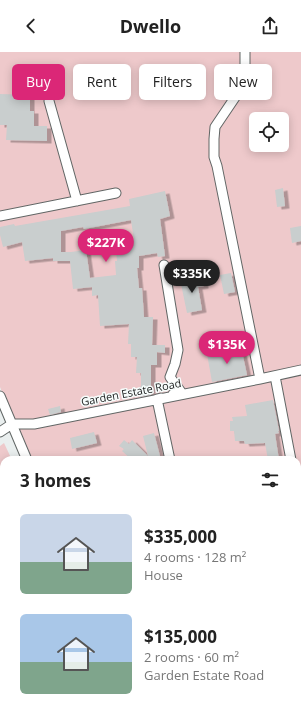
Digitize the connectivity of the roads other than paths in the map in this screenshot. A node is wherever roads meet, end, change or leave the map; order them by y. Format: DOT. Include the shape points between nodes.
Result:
graph roads {
  1 [pos="245,52"];
  2 [pos="48,101"];
  3 [pos="116,192"];
  4 [pos="77,201"];
  5 [pos="0,216"];
  6 [pos="164,265"];
  7 [pos="301,370"];
  8 [pos="275,376"];
  9 [pos="260,379"];
  10 [pos="0,396"];
  11 [pos="157,399"];
  12 [pos="12,424"];
  13 [pos="0,432"];
  14 [pos="25,456"];
  15 [pos="169,456"];
  16 [pos="290,456"];
  1 -- 9 [label="street" via="246,77 215,128 214,157"];
  2 -- 4 [label="street"];
  3 -- 4 [label="street"];
  4 -- 5 [label="street"];
  6 -- 11 [label="street" via="178,350 170,377 181,392"];
  7 -- 8 [label="street, Garden Estate Road"];
  8 -- 9 [label="street, Garden Estate Road"];
  8 -- 16 [label="street"];
  9 -- 11 [label="street, Garden Estate Road"];
  10 -- 12 [label="street"];
  11 -- 12 [label="street, Garden Estate Road" via="34,424"];
  11 -- 15 [label="street"];
  12 -- 13 [label="street"];
  12 -- 14 [label="street"];
}
